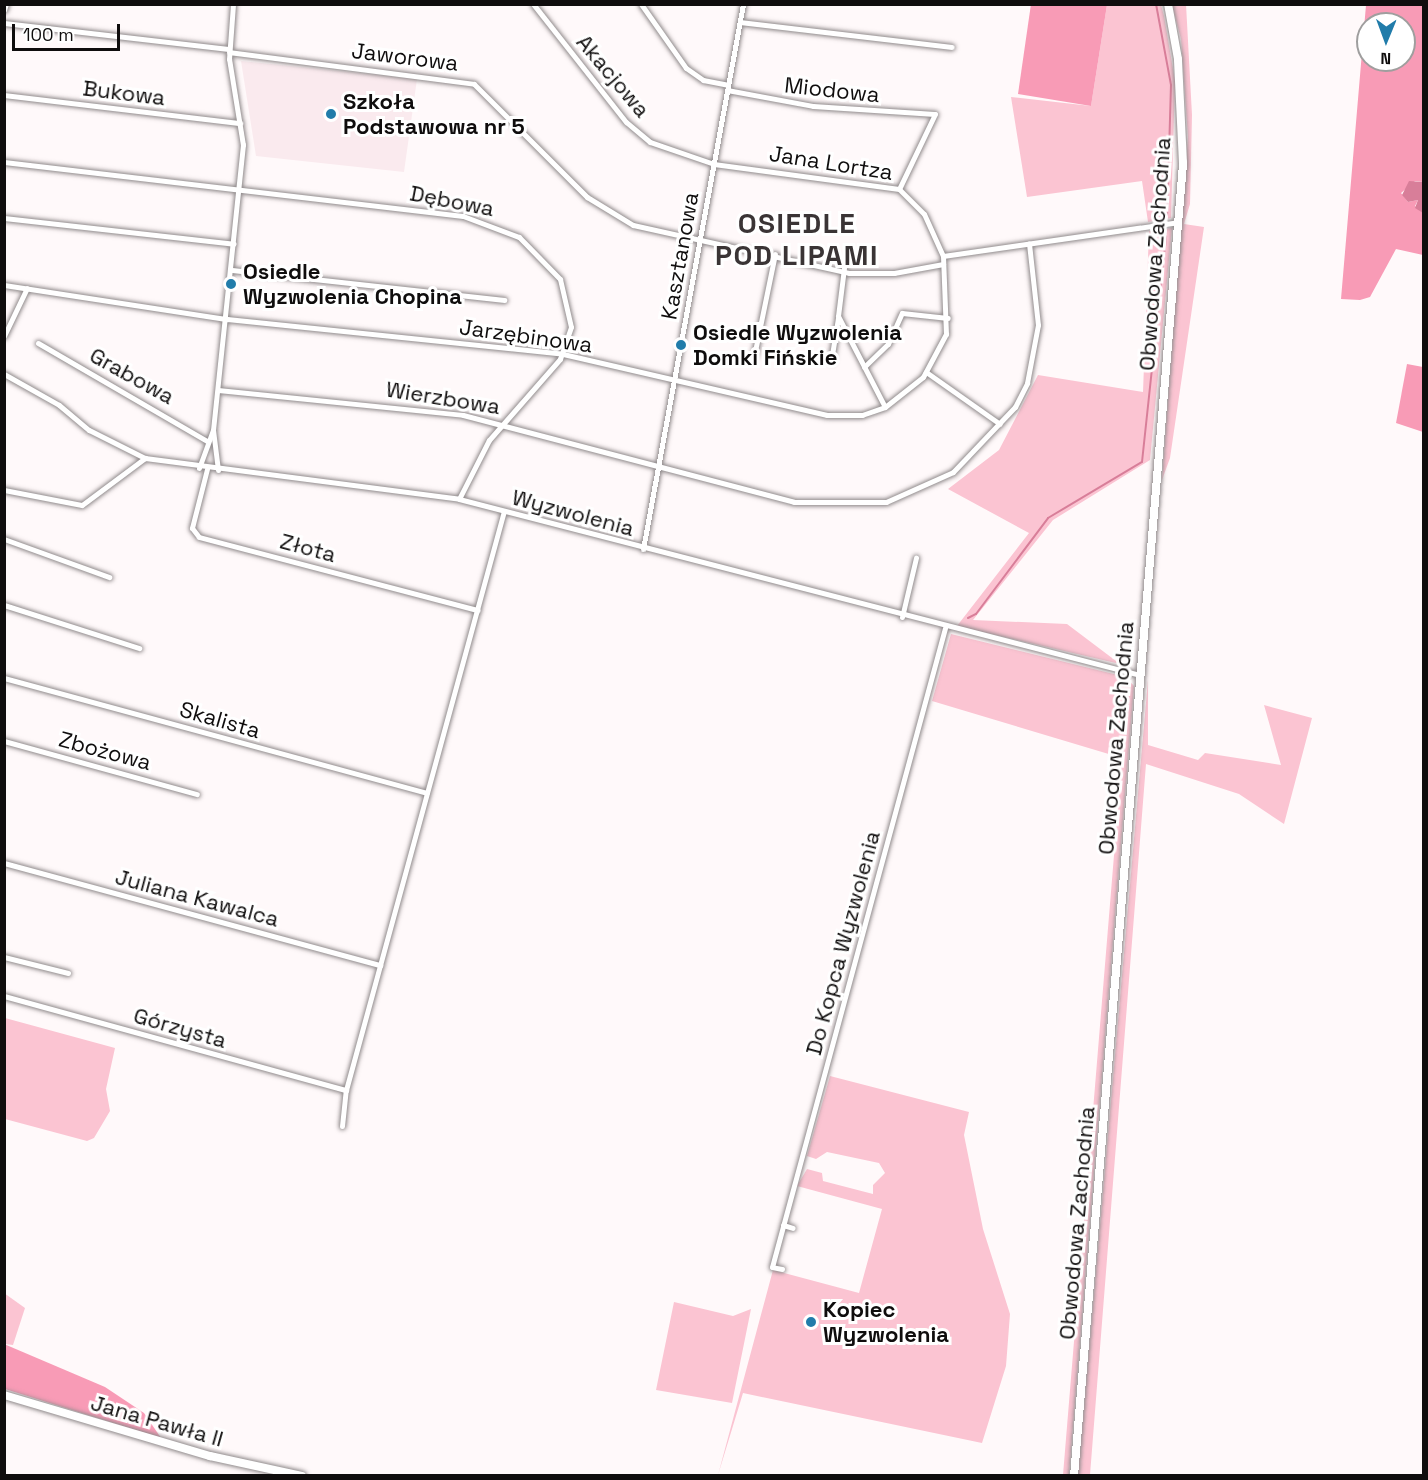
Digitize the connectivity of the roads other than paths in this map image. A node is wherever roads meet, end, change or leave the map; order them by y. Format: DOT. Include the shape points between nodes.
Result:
graph roads {
  1 [pos="6,4"];
  2 [pos="233,4"];
  3 [pos="533,4"];
  4 [pos="641,4"];
  5 [pos="743,4"];
  6 [pos="1168,4"];
  7 [pos="4,10"];
  8 [pos="740,22"];
  9 [pos="4,23"];
  10 [pos="952,46"];
  11 [pos="229,51"];
  12 [pos="728,88"];
  13 [pos="4,95"];
  14 [pos="240,123"];
  15 [pos="4,162"];
  16 [pos="714,164"];
  17 [pos="899,189"];
  18 [pos="240,190"];
  19 [pos="4,218"];
  20 [pos="1178,222"];
  21 [pos="700,243"];
  22 [pos="1029,243"];
  23 [pos="234,244"];
  24 [pos="775,254"];
  25 [pos="943,256"];
  26 [pos="943,264"];
  27 [pos="844,268"];
  28 [pos="232,270"];
  29 [pos="4,285"];
  30 [pos="27,288"];
  31 [pos="504,300"];
  32 [pos="838,316"];
  33 [pos="948,318"];
  34 [pos="227,319"];
  35 [pos="4,336"];
  36 [pos="38,343"];
  37 [pos="563,354"];
  38 [pos="753,356"];
  39 [pos="831,362"];
  40 [pos="864,367"];
  41 [pos="926,372"];
  42 [pos="4,374"];
  43 [pos="674,380"];
  44 [pos="218,390"];
  45 [pos="885,407"];
  46 [pos="502,424"];
  47 [pos="1000,424"];
  48 [pos="213,430"];
  49 [pos="207,441"];
  50 [pos="145,458"];
  51 [pos="200,468"];
  52 [pos="658,468"];
  53 [pos="207,469"];
  54 [pos="218,470"];
  55 [pos="4,490"];
  56 [pos="459,499"];
  57 [pos="504,511"];
  58 [pos="4,540"];
  59 [pos="643,549"];
  60 [pos="916,558"];
  61 [pos="109,577"];
  62 [pos="4,604"];
  63 [pos="478,610"];
  64 [pos="902,617"];
  65 [pos="945,628"];
  66 [pos="139,648"];
  67 [pos="1140,675"];
  68 [pos="4,678"];
  69 [pos="4,741"];
  70 [pos="427,793"];
  71 [pos="196,794"];
  72 [pos="4,863"];
  73 [pos="4,957"];
  74 [pos="380,965"];
  75 [pos="68,973"];
  76 [pos="4,996"];
  77 [pos="346,1090"];
  78 [pos="342,1126"];
  79 [pos="793,1190"];
  80 [pos="802,1192"];
  81 [pos="783,1225"];
  82 [pos="793,1228"];
  83 [pos="782,1269"];
  84 [pos="4,1395"];
  85 [pos="302,1476"];
  86 [pos="1074,1476"];
  1 -- 7 [label="street"];
  2 -- 11 [label="street"];
  3 -- 16 [label="street, Akacjowa" via="626,122 650,142"];
  4 -- 12 [label="street, Miodowa" via="686,68 703,80"];
  5 -- 8 [label="street, Kasztanowa"];
  6 -- 20 [label="main road, Obwodowa Zachodnia" via="1182,98"];
  8 -- 10 [label="street"];
  8 -- 12 [label="street, Kasztanowa"];
  9 -- 11 [label="street, Jaworowa"];
  11 -- 14 [label="street"];
  11 -- 21 [label="street, Jaworowa" via="474,84 606,212 633,225"];
  12 -- 16 [label="street, Kasztanowa"];
  12 -- 17 [label="street, Miodowa" via="813,106 935,114"];
  13 -- 14 [label="street, Bukowa"];
  14 -- 18 [label="street"];
  15 -- 18 [label="street, Dębowa"];
  16 -- 17 [label="street, Jana Lortza"];
  16 -- 21 [label="street, Kasztanowa"];
  17 -- 25 [label="street, Jana Lortza" via="924,214"];
  18 -- 23 [label="street"];
  18 -- 37 [label="street, Dębowa" via="463,216 504,228 532,247 560,279 570,313"];
  19 -- 23 [label="street"];
  20 -- 22 [label="street"];
  20 -- 67 [label="main road, Obwodowa Zachodnia"];
  21 -- 24 [label="street, Jaworowa"];
  21 -- 43 [label="street, Kasztanowa"];
  22 -- 25 [label="street"];
  22 -- 47 [label="street, Wierzbowa" via="1038,325 1027,382"];
  23 -- 28 [label="street"];
  24 -- 27 [label="street, Jaworowa"];
  24 -- 38 [label="street"];
  25 -- 26 [label="street"];
  26 -- 27 [label="street, Jaworowa" via="894,273"];
  26 -- 33 [label="street"];
  27 -- 32 [label="street"];
  28 -- 31 [label="street"];
  28 -- 34 [label="street"];
  29 -- 30 [label="street, Jarzębinowa"];
  30 -- 34 [label="street, Jarzębinowa"];
  30 -- 35 [label="street"];
  32 -- 39 [label="street"];
  32 -- 40 [label="street"];
  33 -- 40 [label="street" via="902,313 888,344"];
  33 -- 41 [label="street" via="941,349"];
  34 -- 37 [label="street, Jarzębinowa"];
  34 -- 44 [label="street"];
  36 -- 49 [label="street, Grabowa"];
  37 -- 43 [label="street, Jarzębinowa"];
  37 -- 46 [label="street"];
  40 -- 45 [label="street"];
  41 -- 45 [label="street"];
  41 -- 47 [label="street"];
  42 -- 50 [label="street, Wyzwolenia" via="59,405 88,430"];
  43 -- 45 [label="street, Jarzębinowa" via="827,415 862,415"];
  43 -- 52 [label="street, Kasztanowa"];
  44 -- 46 [label="street, Wierzbowa" via="404,406"];
  44 -- 48 [label="street"];
  46 -- 52 [label="street, Wierzbowa"];
  46 -- 56 [label="street" via="472,467"];
  47 -- 52 [label="street, Wierzbowa" via="953,472 886,502 794,502"];
  48 -- 49 [label="street"];
  48 -- 54 [label="street"];
  49 -- 51 [label="street"];
  50 -- 51 [label="street, Wyzwolenia"];
  50 -- 55 [label="street" via="82,505"];
  51 -- 53 [label="street, Wyzwolenia"];
  52 -- 59 [label="street, Kasztanowa"];
  53 -- 54 [label="street, Wyzwolenia"];
  53 -- 63 [label="street, Złota" via="192,528 199,537"];
  54 -- 56 [label="street, Wyzwolenia"];
  56 -- 57 [label="street, Wyzwolenia"];
  57 -- 59 [label="street, Wyzwolenia"];
  57 -- 63 [label="street"];
  58 -- 61 [label="street"];
  59 -- 64 [label="street, Wyzwolenia"];
  60 -- 64 [label="street"];
  62 -- 66 [label="street"];
  63 -- 70 [label="street"];
  64 -- 65 [label="street, Wyzwolenia"];
  65 -- 67 [label="street, Wyzwolenia"];
  65 -- 79 [label="street, Do Kopca Wyzwolenia"];
  67 -- 86 [label="main road, Obwodowa Zachodnia"];
  68 -- 70 [label="street, Skalista"];
  69 -- 71 [label="street, Zbożowa"];
  70 -- 74 [label="street"];
  72 -- 74 [label="street, Juliana Kawalca"];
  73 -- 75 [label="street"];
  74 -- 77 [label="street"];
  76 -- 77 [label="street, Górzysta"];
  77 -- 78 [label="street"];
  79 -- 80 [label="street"];
  79 -- 81 [label="street, Do Kopca Wyzwolenia"];
  81 -- 82 [label="street"];
  81 -- 83 [label="street, Do Kopca Wyzwolenia" via="772,1267"];
  84 -- 85 [label="main road, Jana Pawła II" via="210,1456"];
}
